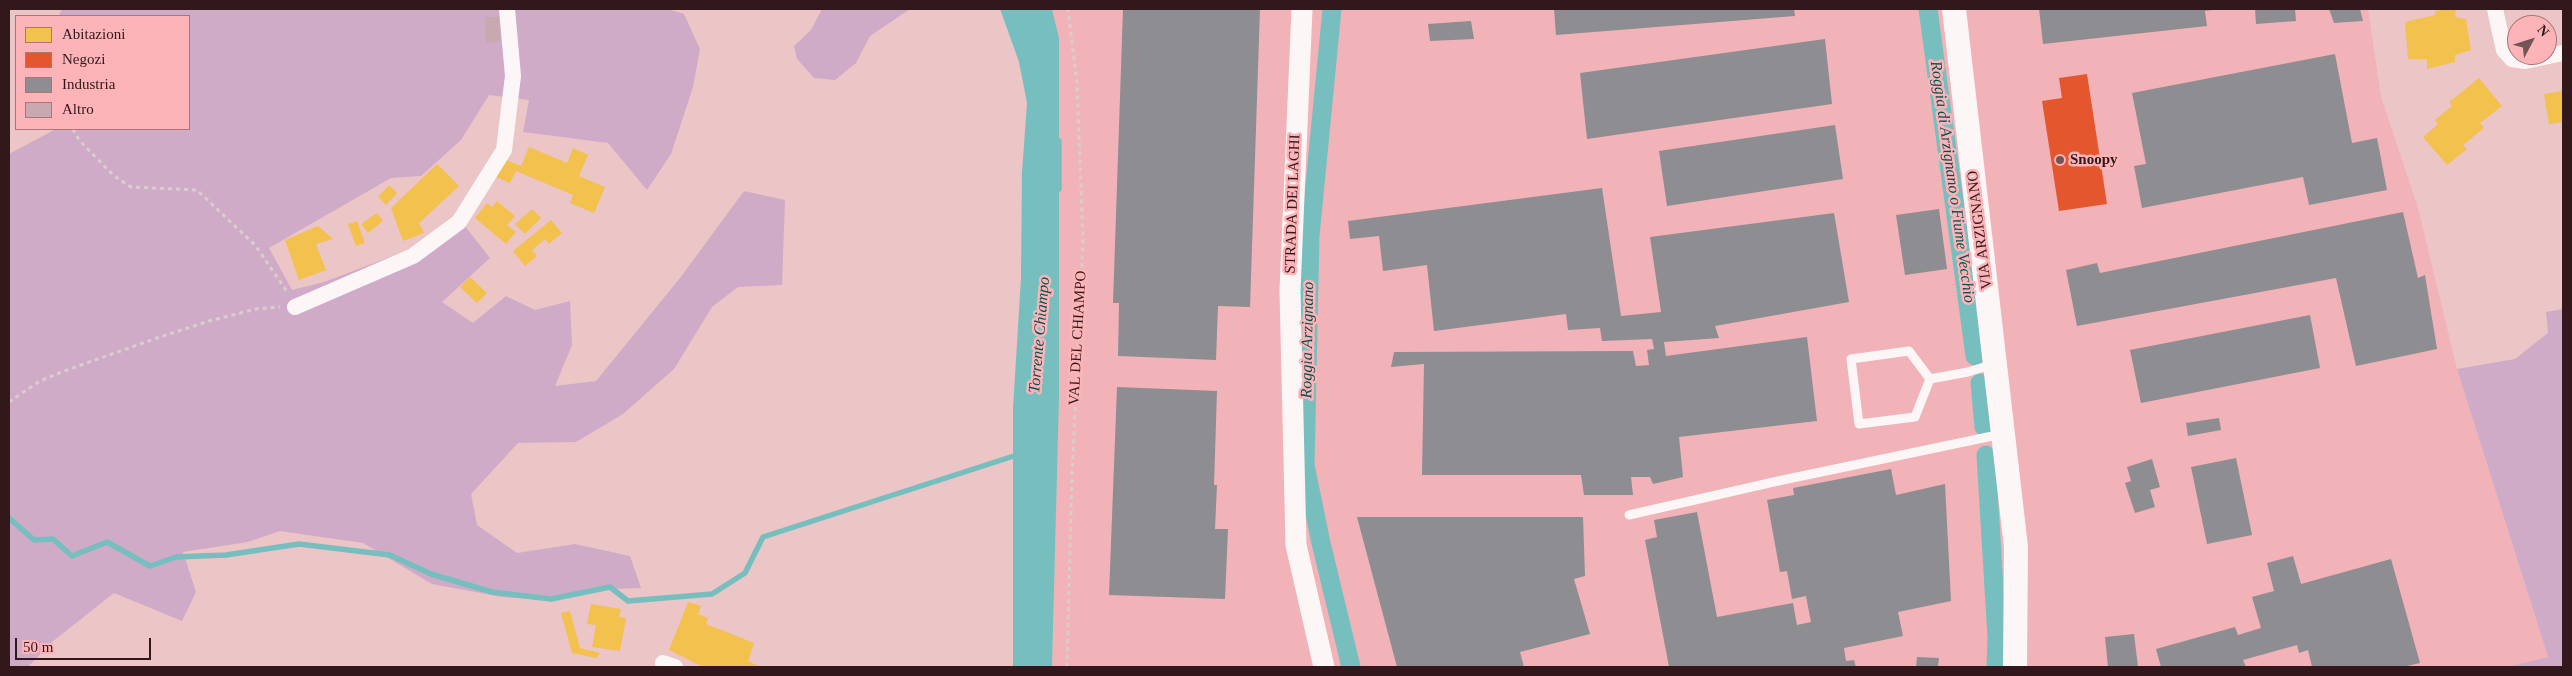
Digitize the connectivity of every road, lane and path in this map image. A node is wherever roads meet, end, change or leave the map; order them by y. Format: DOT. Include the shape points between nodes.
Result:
graph roads {
  1 [pos="508,9"];
  2 [pos="1068,9"];
  3 [pos="1302,9"];
  4 [pos="1954,9"];
  5 [pos="2495,9"];
  6 [pos="2563,53"];
  7 [pos="74,130"];
  8 [pos="296,306"];
  9 [pos="1996,363"];
  10 [pos="1930,379"];
  11 [pos="9,402"];
  12 [pos="2006,442"];
  13 [pos="1629,515"];
  14 [pos="1067,667"];
  15 [pos="1324,667"];
  16 [pos="2015,667"];
  1 -- 8 [label="street" via="513,76 504,150 459,222 413,256"];
  2 -- 14 [label="path, VAL DEL CHIAMPO" via="1076,84 1083,240"];
  3 -- 15 [label="street, STRADA DEI LAGHI" via="1290,290 1296,545"];
  4 -- 9 [label="main road, VIA ARZIGNANO"];
  5 -- 6 [label="street" via="2504,50 2512,59 2525,61"];
  7 -- 8 [label="path" via="79,140 114,176 131,187 197,190 255,245"];
  8 -- 11 [label="path" via="256,309 200,324 64,371 40,381"];
  9 -- 10 [label="lane"];
  9 -- 12 [label="main road, VIA ARZIGNANO"];
  10 -- 10 [label="lane" via="1915,417 1859,424 1851,359 1909,351"];
  12 -- 13 [label="lane" via="1778,481"];
  12 -- 16 [label="main road, VIA ARZIGNANO" via="2016,547"];
}
